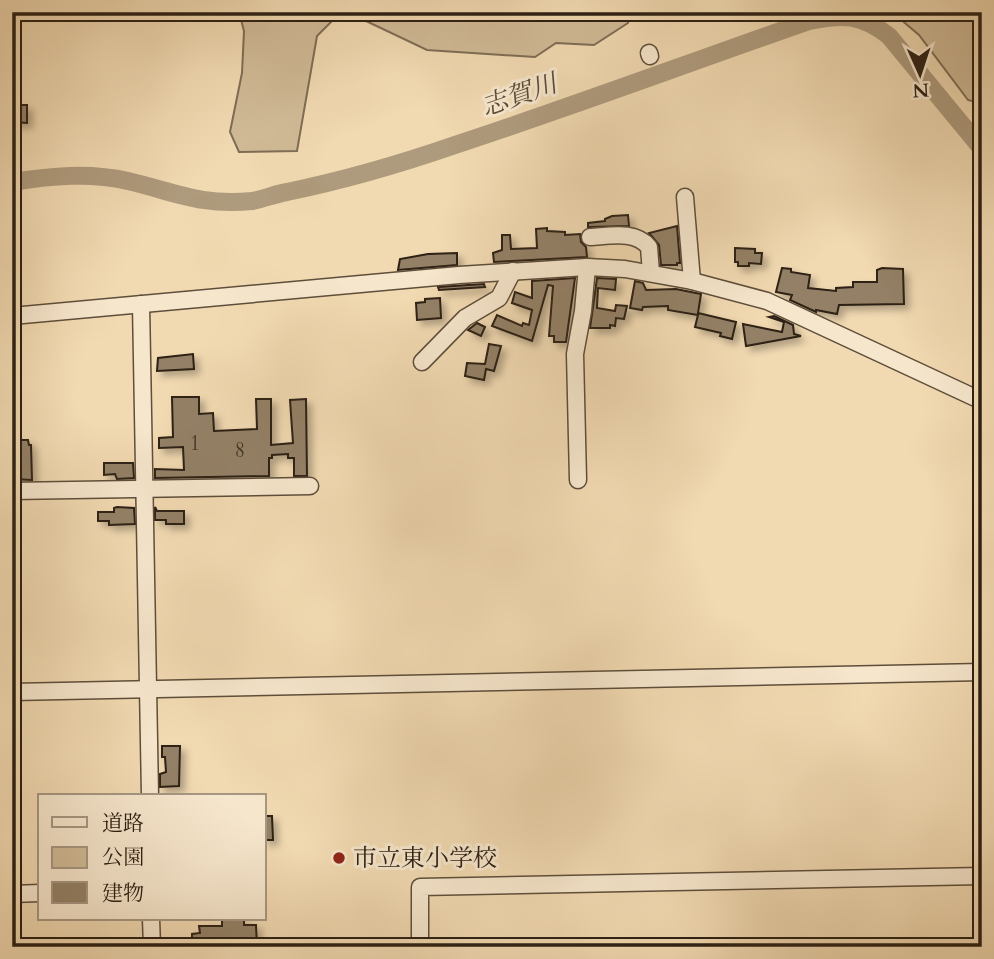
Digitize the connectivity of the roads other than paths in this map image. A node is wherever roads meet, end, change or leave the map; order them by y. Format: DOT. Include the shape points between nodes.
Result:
graph roads {
  1 [pos="685,197"];
  2 [pos="590,237"];
  3 [pos="587,267"];
  4 [pos="513,271"];
  5 [pos="652,273"];
  6 [pos="692,281"];
  7 [pos="141,304"];
  8 [pos="12,316"];
  9 [pos="422,362"];
  10 [pos="982,401"];
  11 [pos="578,480"];
  12 [pos="310,486"];
  13 [pos="145,489"];
  14 [pos="12,491"];
  15 [pos="982,672"];
  16 [pos="149,689"];
  17 [pos="12,692"];
  18 [pos="150,794"];
  19 [pos="982,876"];
  20 [pos="38,893"];
  21 [pos="12,894"];
  22 [pos="151,920"];
  23 [pos="152,947"];
  24 [pos="420,947"];
  1 -- 6 [label="street"];
  2 -- 5 [label="street" via="637,237 649,247"];
  3 -- 4 [label="street"];
  3 -- 5 [label="street"];
  3 -- 11 [label="street" via="575,354"];
  4 -- 7 [label="street"];
  4 -- 9 [label="street" via="499,298 465,318"];
  5 -- 6 [label="street"];
  6 -- 10 [label="street" via="767,301"];
  7 -- 8 [label="street"];
  7 -- 13 [label="street"];
  12 -- 13 [label="street"];
  13 -- 14 [label="street"];
  13 -- 16 [label="street"];
  15 -- 16 [label="street"];
  16 -- 17 [label="street"];
  16 -- 18 [label="street"];
  19 -- 24 [label="street" via="420,887"];
  20 -- 21 [label="street"];
  22 -- 23 [label="street"];
}
